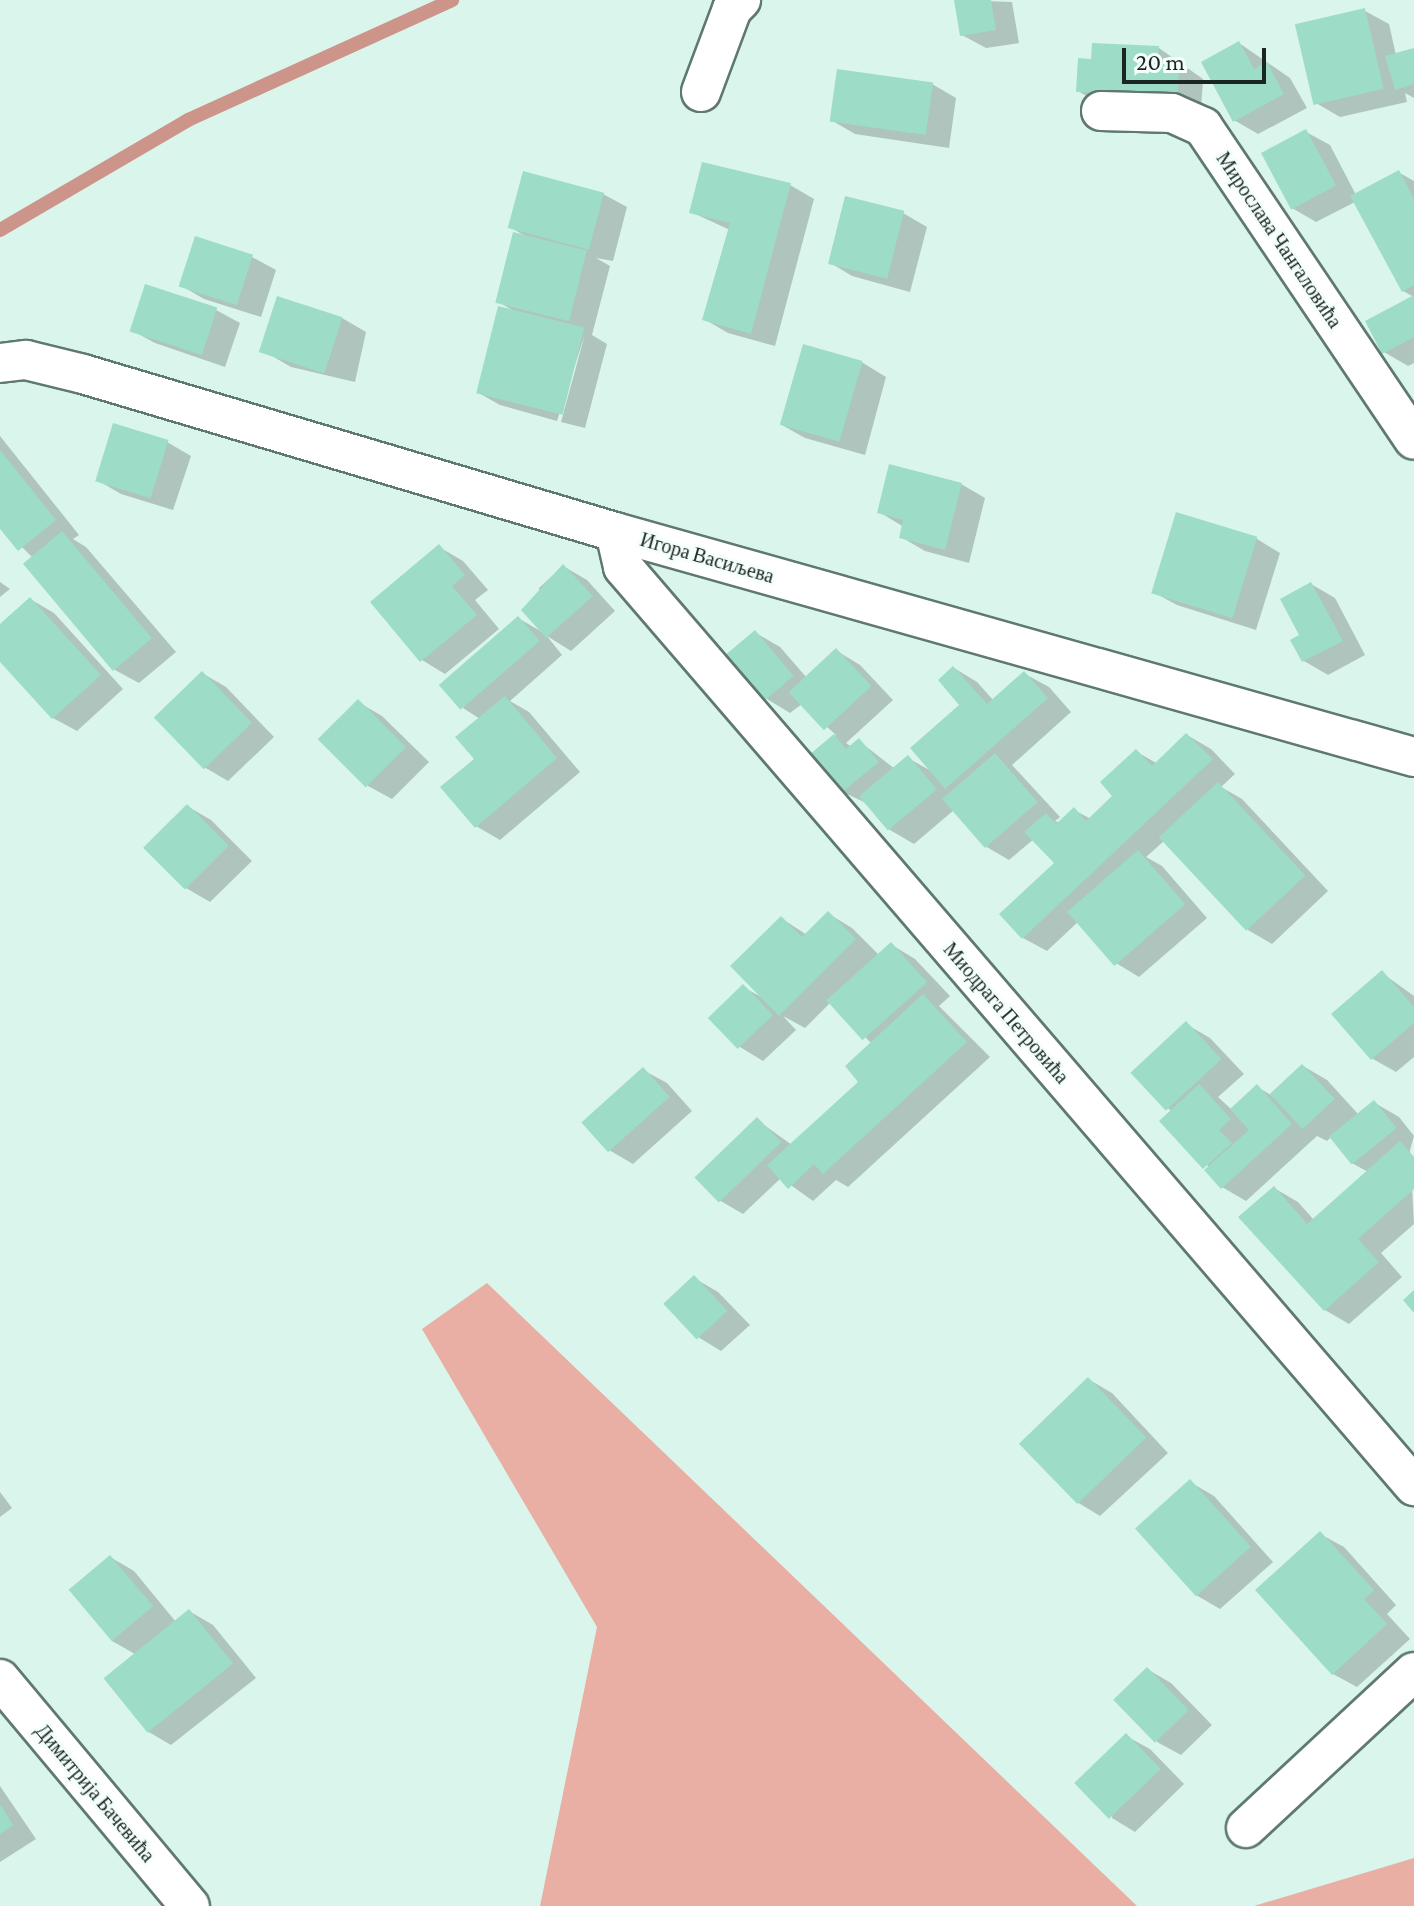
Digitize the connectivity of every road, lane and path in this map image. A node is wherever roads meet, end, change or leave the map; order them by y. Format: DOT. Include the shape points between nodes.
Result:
graph roads {
  1 [pos="741,0"];
  2 [pos="701,92"];
  3 [pos="1101,111"];
  4 [pos="0,363"];
  5 [pos="1414,440"];
  6 [pos="615,532"];
  7 [pos="1414,757"];
  8 [pos="1414,1486"];
  9 [pos="1414,1672"];
  10 [pos="0,1679"];
  11 [pos="1246,1828"];
  12 [pos="190,1906"];
  1 -- 2 [label="street" via="732,9"];
  3 -- 5 [label="street, Мирослава Чангаловића" via="1172,113 1203,127"];
  4 -- 6 [label="street, Игора Васиљева" via="26,360 83,374"];
  6 -- 7 [label="street, Игора Васиљева"];
  6 -- 8 [label="street, Миодрага Петровића" via="623,567"];
  9 -- 11 [label="street"];
  10 -- 12 [label="street, Димитрија Бачевића"];
}
